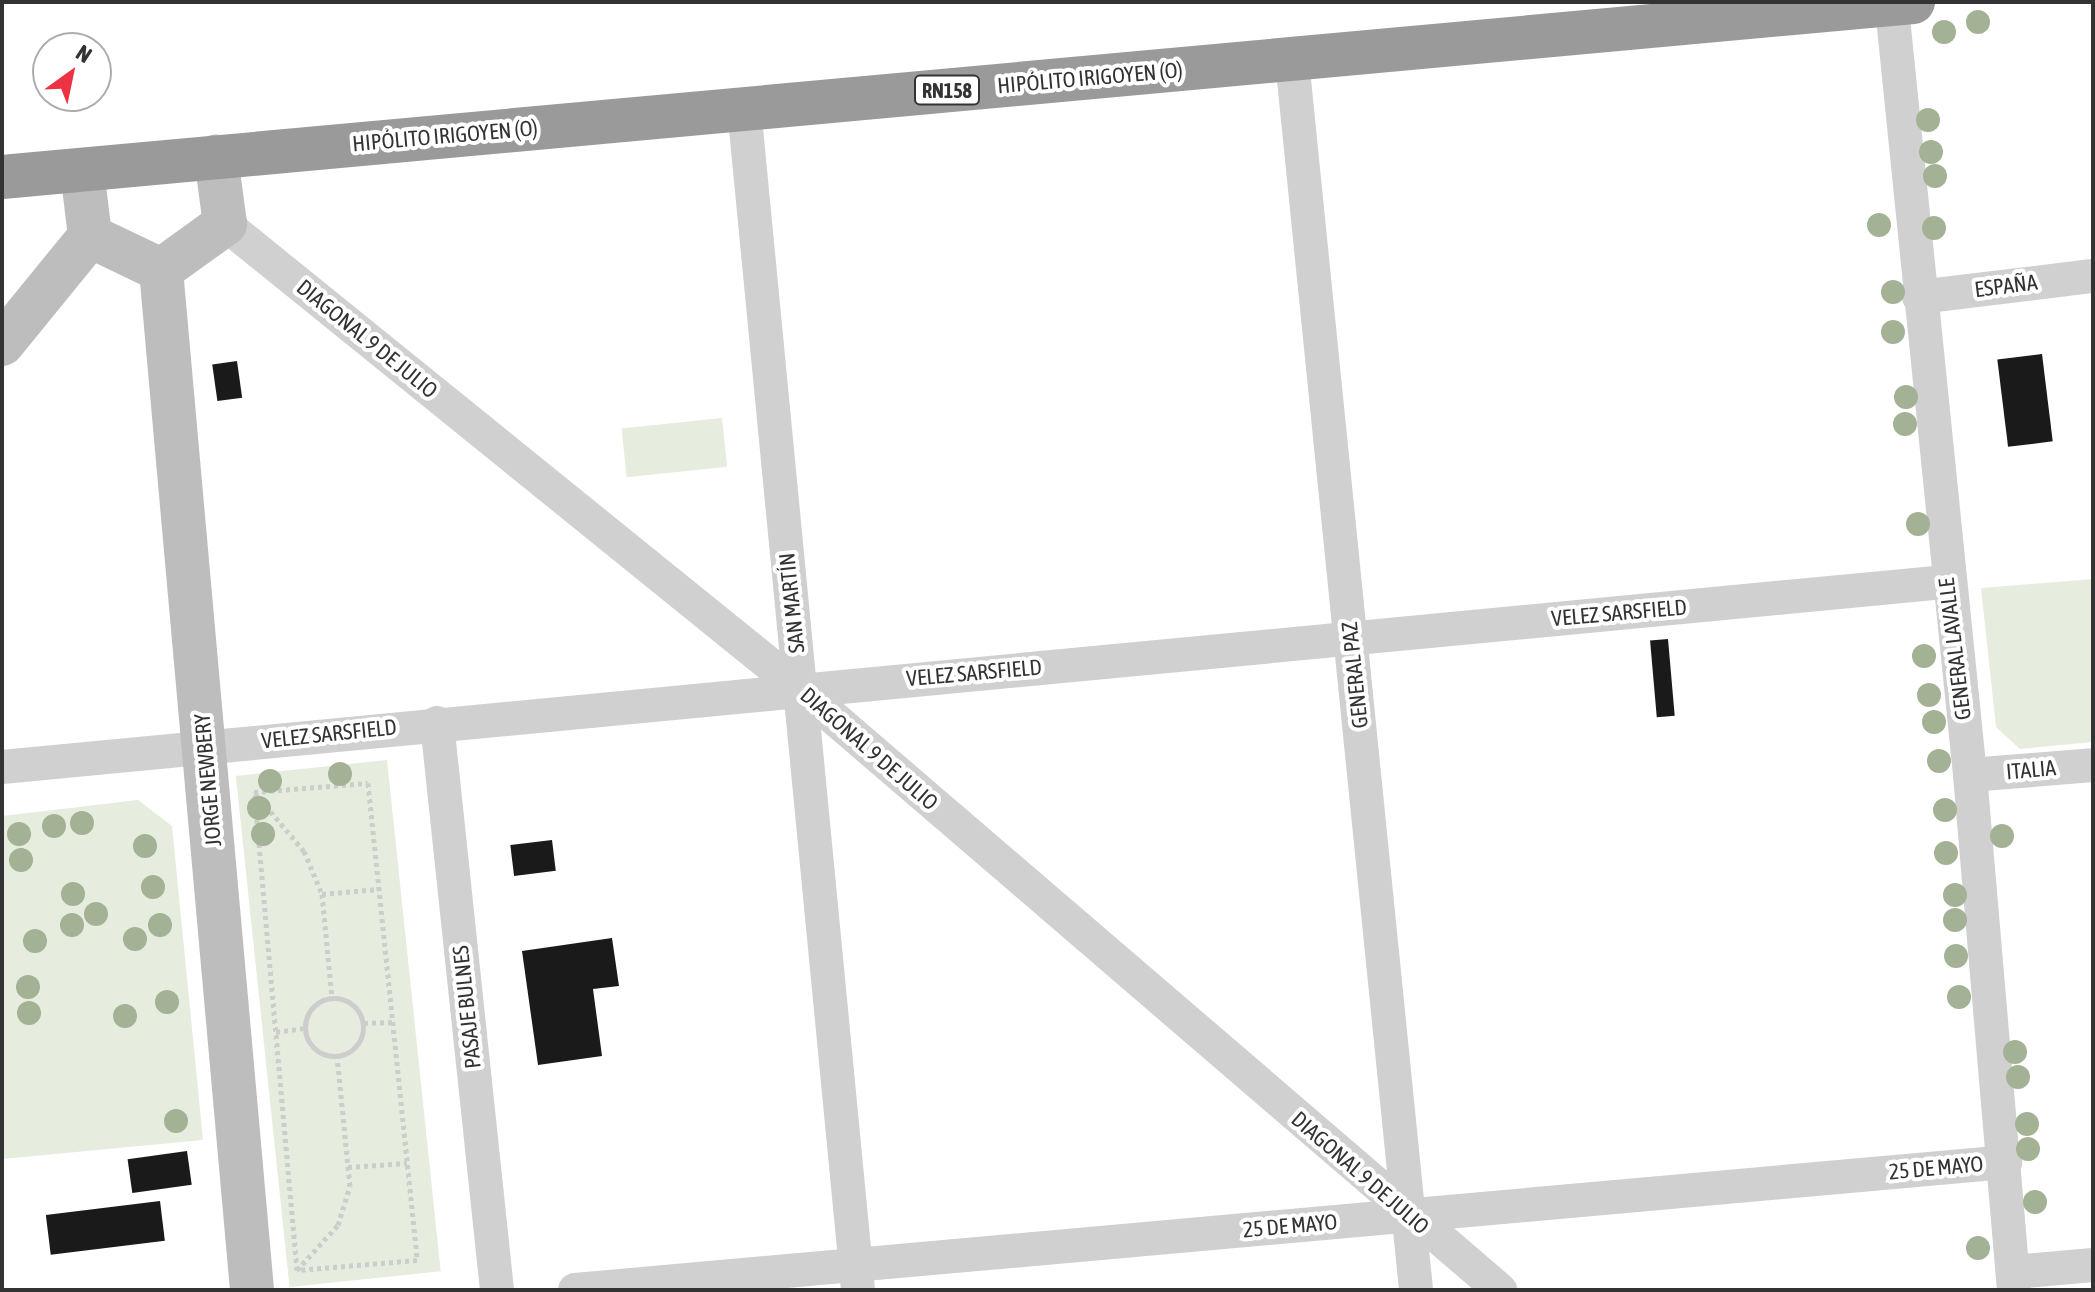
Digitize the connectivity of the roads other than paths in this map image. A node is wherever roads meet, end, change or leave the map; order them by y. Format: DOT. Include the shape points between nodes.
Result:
graph roads {
  1 [pos="1902,5"];
  2 [pos="1787,9"];
  3 [pos="1292,60"];
  4 [pos="744,108"];
  5 [pos="216,157"];
  6 [pos="82,170"];
  7 [pos="2,177"];
  8 [pos="225,224"];
  9 [pos="90,236"];
  10 [pos="161,270"];
  11 [pos="2093,276"];
  12 [pos="1919,297"];
  13 [pos="2,344"];
  14 [pos="1946,582"];
  15 [pos="1352,638"];
  16 [pos="800,689"];
  17 [pos="437,723"];
  18 [pos="206,746"];
  19 [pos="2093,765"];
  20 [pos="2,767"];
  21 [pos="1970,775"];
  22 [pos="2005,1162"];
  23 [pos="1408,1215"];
  24 [pos="2093,1265"];
  25 [pos="857,1279"];
  26 [pos="2013,1281"];
  27 [pos="252,1290"];
  28 [pos="497,1290"];
  29 [pos="575,1290"];
  30 [pos="1416,1290"];
  31 [pos="1500,1290"];
  1 -- 2 [label="highway, HIPÓLITO IRIGOYEN (O) / RN158"];
  1 -- 12 [label="street, GENERAL LAVALLE"];
  2 -- 3 [label="highway, HIPÓLITO IRIGOYEN (O) / RN158"];
  3 -- 4 [label="highway, HIPÓLITO IRIGOYEN (O) / RN158"];
  3 -- 15 [label="street, GENERAL PAZ"];
  4 -- 5 [label="highway, HIPÓLITO IRIGOYEN (O) / RN158"];
  4 -- 16 [label="street, SAN MARTÍN"];
  5 -- 6 [label="highway, HIPÓLITO IRIGOYEN (O) / RN158"];
  5 -- 8 [label="main road"];
  6 -- 7 [label="highway, HIPÓLITO IRIGOYEN (O) / RN158"];
  6 -- 9 [label="main road"];
  8 -- 10 [label="main road"];
  8 -- 16 [label="street, DIAGONAL 9 DE JULIO"];
  9 -- 10 [label="main road"];
  9 -- 13 [label="main road"];
  10 -- 18 [label="main road, JORGE NEWBERY"];
  11 -- 12 [label="street, ESPAÑA"];
  12 -- 14 [label="street, GENERAL LAVALLE"];
  14 -- 15 [label="street, VELEZ SARSFIELD"];
  14 -- 21 [label="street, GENERAL LAVALLE"];
  15 -- 16 [label="street, VELEZ SARSFIELD"];
  15 -- 23 [label="street, GENERAL PAZ"];
  16 -- 17 [label="street, VELEZ SARSFIELD"];
  16 -- 23 [label="street, DIAGONAL 9 DE JULIO"];
  16 -- 25 [label="street, SAN MARTÍN"];
  17 -- 18 [label="street, VELEZ SARSFIELD"];
  17 -- 28 [label="street, PASAJE BULNES"];
  18 -- 20 [label="street, VELEZ SARSFIELD"];
  18 -- 27 [label="main road, JORGE NEWBERY"];
  19 -- 21 [label="street, ITALIA"];
  21 -- 22 [label="street, GENERAL LAVALLE"];
  22 -- 23 [label="street, 25 DE MAYO"];
  22 -- 26 [label="street, GENERAL LAVALLE"];
  23 -- 25 [label="street, 25 DE MAYO"];
  23 -- 30 [label="street, GENERAL PAZ"];
  23 -- 31 [label="street, DIAGONAL 9 DE JULIO"];
  24 -- 26 [label="street"];
  25 -- 29 [label="street, 25 DE MAYO"];
}
